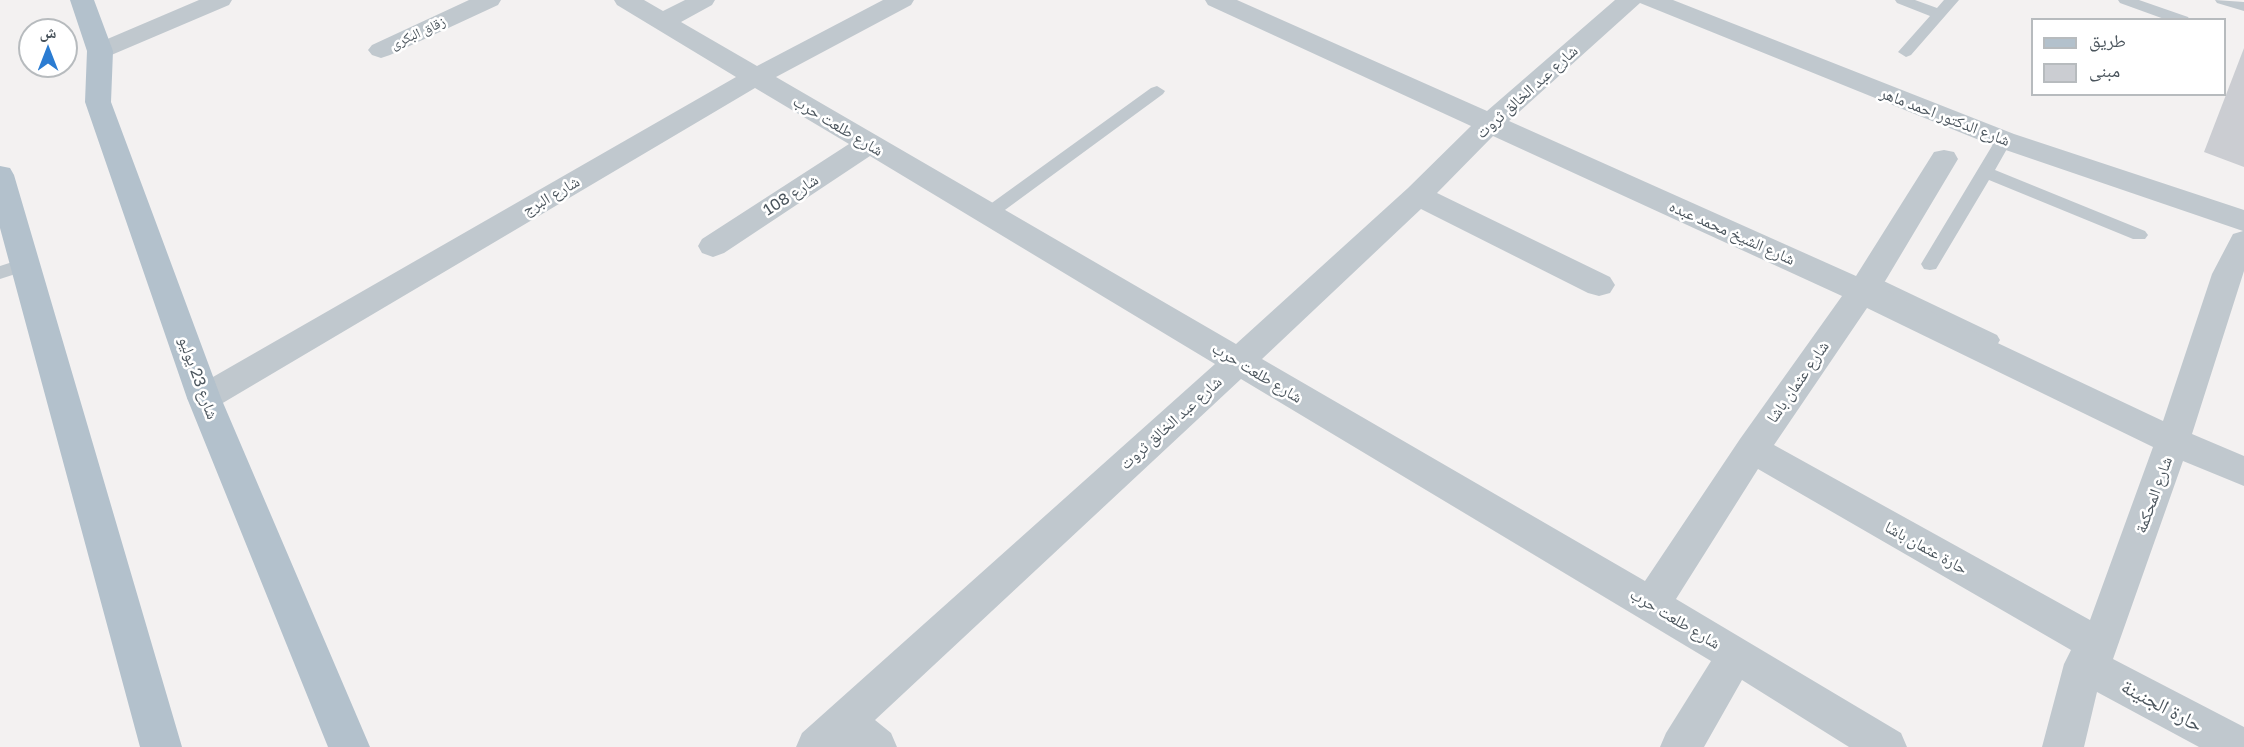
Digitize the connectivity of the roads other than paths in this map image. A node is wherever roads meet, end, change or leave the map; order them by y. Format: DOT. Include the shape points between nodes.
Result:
graph roads {
  1 [pos="82,0"];
  2 [pos="220,0"];
  3 [pos="489,0"];
  4 [pos="626,0"];
  5 [pos="703,0"];
  6 [pos="901,0"];
  7 [pos="1218,0"];
  8 [pos="1630,0"];
  9 [pos="1651,0"];
  10 [pos="1902,0"];
  11 [pos="1952,0"];
  12 [pos="2125,0"];
  13 [pos="2222,0"];
  14 [pos="2244,7"];
  15 [pos="1939,14"];
  16 [pos="2177,18"];
  17 [pos="662,22"];
  18 [pos="381,50"];
  19 [pos="100,51"];
  20 [pos="1906,52"];
  21 [pos="755,76"];
  22 [pos="1157,91"];
  23 [pos="1490,123"];
  24 [pos="2004,140"];
  25 [pos="869,144"];
  26 [pos="1944,159"];
  27 [pos="1985,172"];
  28 [pos="0,175"];
  29 [pos="1418,195"];
  30 [pos="988,214"];
  31 [pos="2244,221"];
  32 [pos="2139,235"];
  33 [pos="2244,241"];
  34 [pos="713,246"];
  35 [pos="1930,264"];
  36 [pos="12,269"];
  37 [pos="1599,285"];
  38 [pos="1864,286"];
  39 [pos="1239,362"];
  40 [pos="204,398"];
  41 [pos="2175,437"];
  42 [pos="1752,449"];
  43 [pos="2244,472"];
  44 [pos="1651,605"];
  45 [pos="1736,655"];
  46 [pos="2092,655"];
  47 [pos="831,734"];
  48 [pos="161,747"];
  49 [pos="349,747"];
  50 [pos="876,747"];
  51 [pos="1681,747"];
  52 [pos="1886,747"];
  53 [pos="2063,747"];
  54 [pos="2240,747"];
  1 -- 19 [label="main road, شارع 23 يوليو"];
  2 -- 19 [label="street"];
  3 -- 18 [label="street, زقاق البكرى"];
  4 -- 17 [label="street, شارع طلعت حرب"];
  5 -- 17 [label="street"];
  6 -- 21 [label="street, شارع البرج"];
  7 -- 23 [label="street, شارع الشيخ محمد عبده"];
  8 -- 23 [label="street, شارع عبد الخالق ثروت"];
  9 -- 24 [label="street, شارع الدكتور احمد ماهر"];
  10 -- 15 [label="lane"];
  11 -- 15 [label="lane"];
  12 -- 16 [label="lane"];
  13 -- 14 [label="lane"];
  15 -- 20 [label="lane"];
  17 -- 21 [label="street, شارع طلعت حرب"];
  19 -- 40 [label="main road, شارع 23 يوليو" via="98,102"];
  21 -- 25 [label="street, شارع طلعت حرب"];
  21 -- 40 [label="street, شارع البرج"];
  22 -- 30 [label="lane"];
  23 -- 29 [label="street, شارع عبد الخالق ثروت"];
  23 -- 38 [label="street, شارع الشيخ محمد عبده"];
  24 -- 27 [label="lane"];
  24 -- 31 [label="street, شارع الدكتور احمد ماهر"];
  25 -- 30 [label="street, شارع طلعت حرب"];
  25 -- 34 [label="street, شارع 108"];
  26 -- 38 [label="street, شارع عثمان باشا"];
  27 -- 32 [label="lane"];
  27 -- 35 [label="lane"];
  28 -- 36 [label="main road"];
  29 -- 37 [label="street"];
  29 -- 39 [label="street, شارع عبد الخالق ثروت"];
  30 -- 39 [label="street, شارع طلعت حرب"];
  33 -- 41 [label="street, شارع المحكمة" via="2227,274"];
  36 -- 48 [label="main road"];
  38 -- 41 [label="street, شارع الشيخ محمد عبده"];
  38 -- 42 [label="street, شارع عثمان باشا"];
  39 -- 44 [label="street, شارع طلعت حرب"];
  39 -- 47 [label="street, شارع عبد الخالق ثروت"];
  40 -- 49 [label="main road, شارع 23 يوليو"];
  41 -- 43 [label="street, شارع الشيخ محمد عبده"];
  41 -- 46 [label="street, شارع المحكمة"];
  42 -- 44 [label="street, شارع عثمان باشا"];
  42 -- 46 [label="street, حارة عثمان باشا"];
  44 -- 45 [label="street, شارع طلعت حرب"];
  45 -- 51 [label="street"];
  45 -- 52 [label="street, شارع طلعت حرب"];
  46 -- 53 [label="street, شارع المحكمة"];
  46 -- 54 [label="street, حارة الجنينة"];
  47 -- 50 [label="street"];
}
